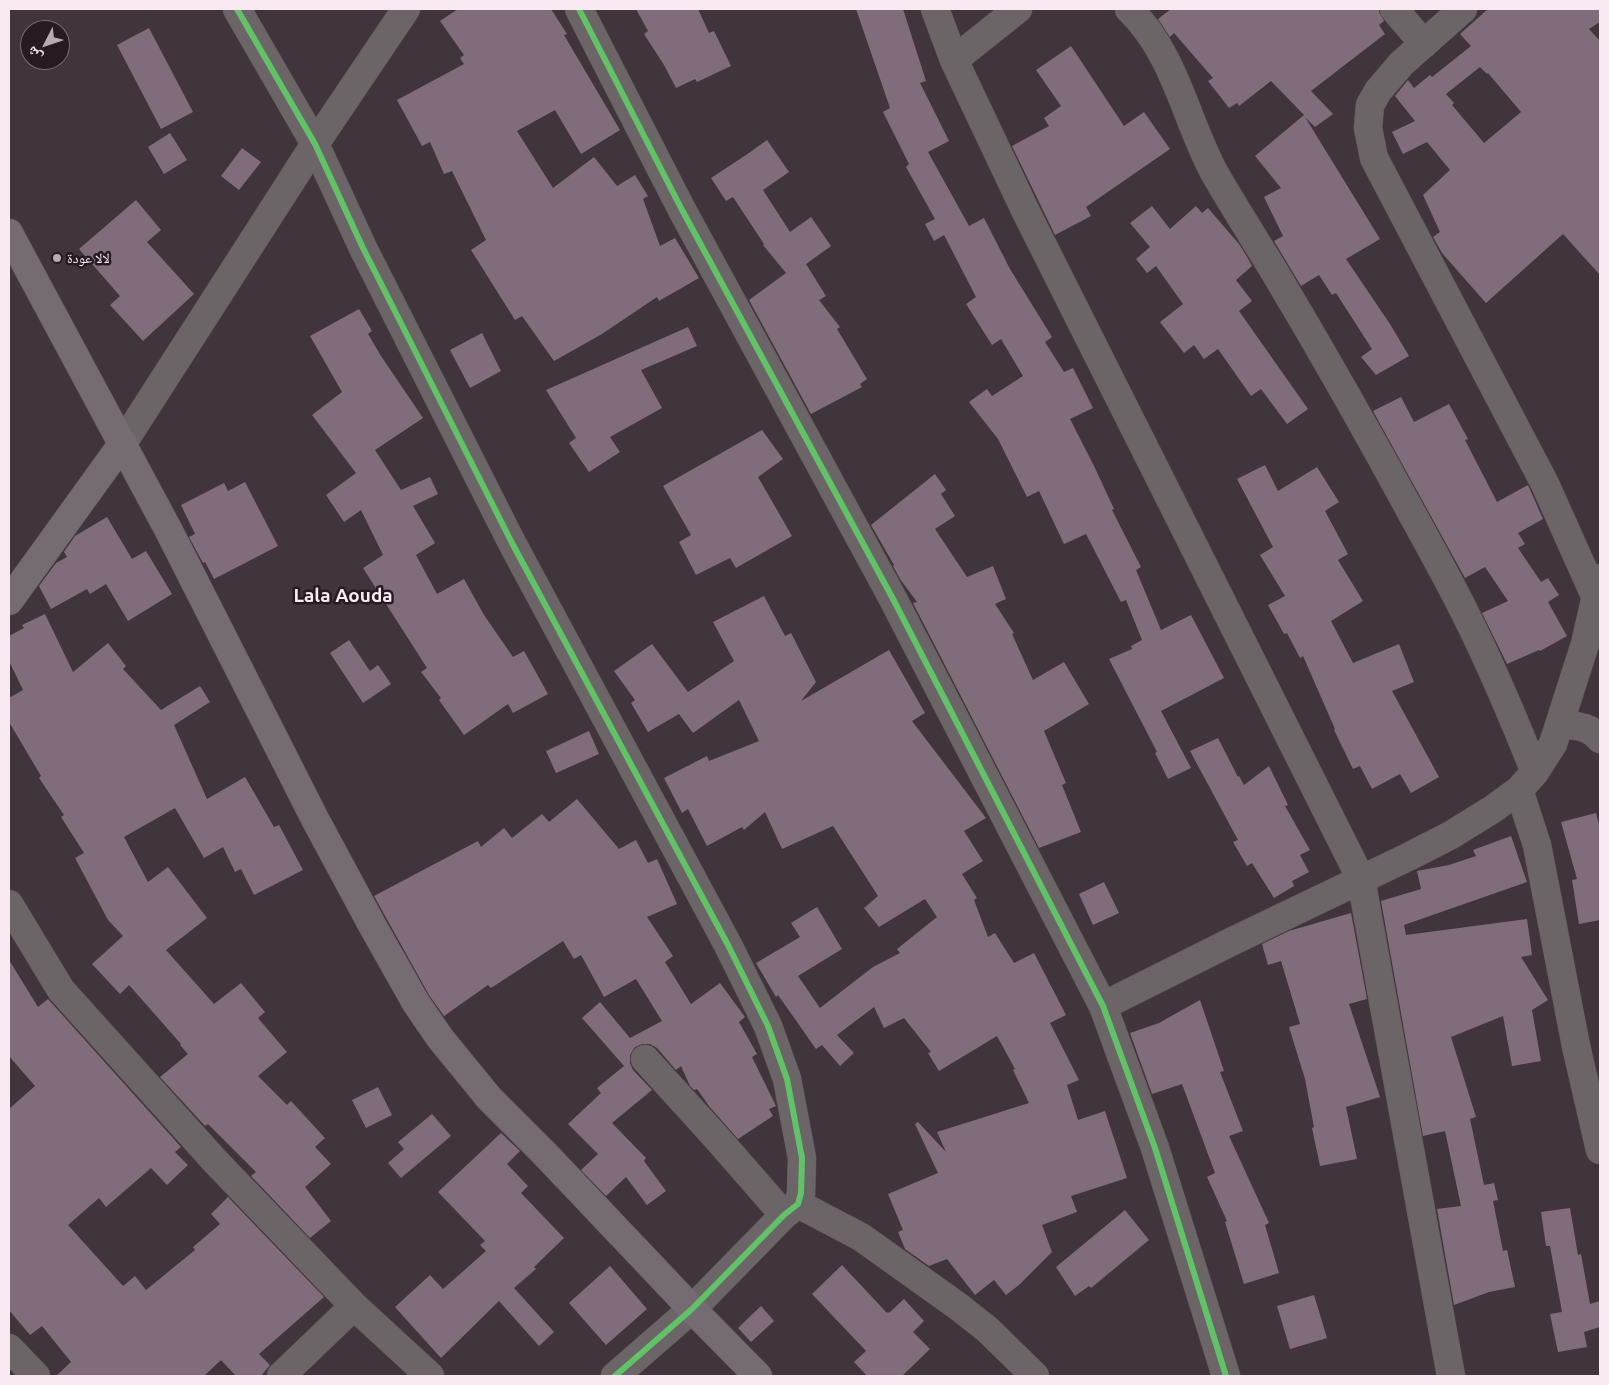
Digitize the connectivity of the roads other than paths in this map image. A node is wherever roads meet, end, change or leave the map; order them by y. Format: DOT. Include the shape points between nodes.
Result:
graph roads {
  1 [pos="238,9"];
  2 [pos="406,9"];
  3 [pos="579,9"];
  4 [pos="935,9"];
  5 [pos="1018,9"];
  6 [pos="1130,9"];
  7 [pos="1394,9"];
  8 [pos="1463,9"];
  9 [pos="1424,44"];
  10 [pos="954,60"];
  11 [pos="315,144"];
  12 [pos="9,233"];
  13 [pos="123,443"];
  14 [pos="1598,588"];
  15 [pos="9,601"];
  16 [pos="1560,724"];
  17 [pos="1600,739"];
  18 [pos="1527,781"];
  19 [pos="1361,879"];
  20 [pos="9,904"];
  21 [pos="1103,1006"];
  22 [pos="645,1059"];
  23 [pos="1600,1150"];
  24 [pos="791,1209"];
  25 [pos="354,1306"];
  26 [pos="692,1309"];
  27 [pos="9,1348"];
  28 [pos="36,1376"];
  29 [pos="281,1376"];
  30 [pos="430,1376"];
  31 [pos="615,1376"];
  32 [pos="758,1376"];
  33 [pos="1035,1376"];
  34 [pos="1226,1376"];
  35 [pos="1451,1376"];
  1 -- 11 [label="street"];
  2 -- 11 [label="street"];
  3 -- 21 [label="street" via="681,208 892,597"];
  4 -- 10 [label="street"];
  5 -- 10 [label="street"];
  6 -- 18 [label="street" via="1159,48 1178,84 1198,140 1214,171 1371,439 1458,599 1498,683"];
  7 -- 9 [label="street"];
  8 -- 9 [label="street"];
  9 -- 14 [label="street" via="1401,64 1370,105 1368,128 1374,158"];
  10 -- 19 [label="street" via="1026,212"];
  11 -- 13 [label="street"];
  11 -- 24 [label="street" via="363,248 512,543 728,945 768,1026 787,1079 802,1158 801,1193"];
  12 -- 13 [label="main road"];
  13 -- 15 [label="main road"];
  13 -- 26 [label="main road" via="315,819 426,1017 489,1098"];
  14 -- 16 [label="street" via="1585,644"];
  16 -- 17 [label="street" via="1587,728"];
  16 -- 18 [label="street" via="1553,744"];
  18 -- 19 [label="street" via="1493,809 1451,834"];
  18 -- 23 [label="street" via="1576,1046"];
  19 -- 21 [label="street"];
  19 -- 35 [label="street"];
  20 -- 25 [label="street" via="61,990 215,1161"];
  21 -- 34 [label="street" via="1155,1148"];
  22 -- 24 [label="street" via="716,1136"];
  24 -- 26 [label="street"];
  24 -- 33 [label="street" via="861,1237 988,1330"];
  25 -- 29 [label="street"];
  25 -- 30 [label="street"];
  26 -- 31 [label="street"];
  26 -- 32 [label="main road"];
  27 -- 28 [label="street"];
}
